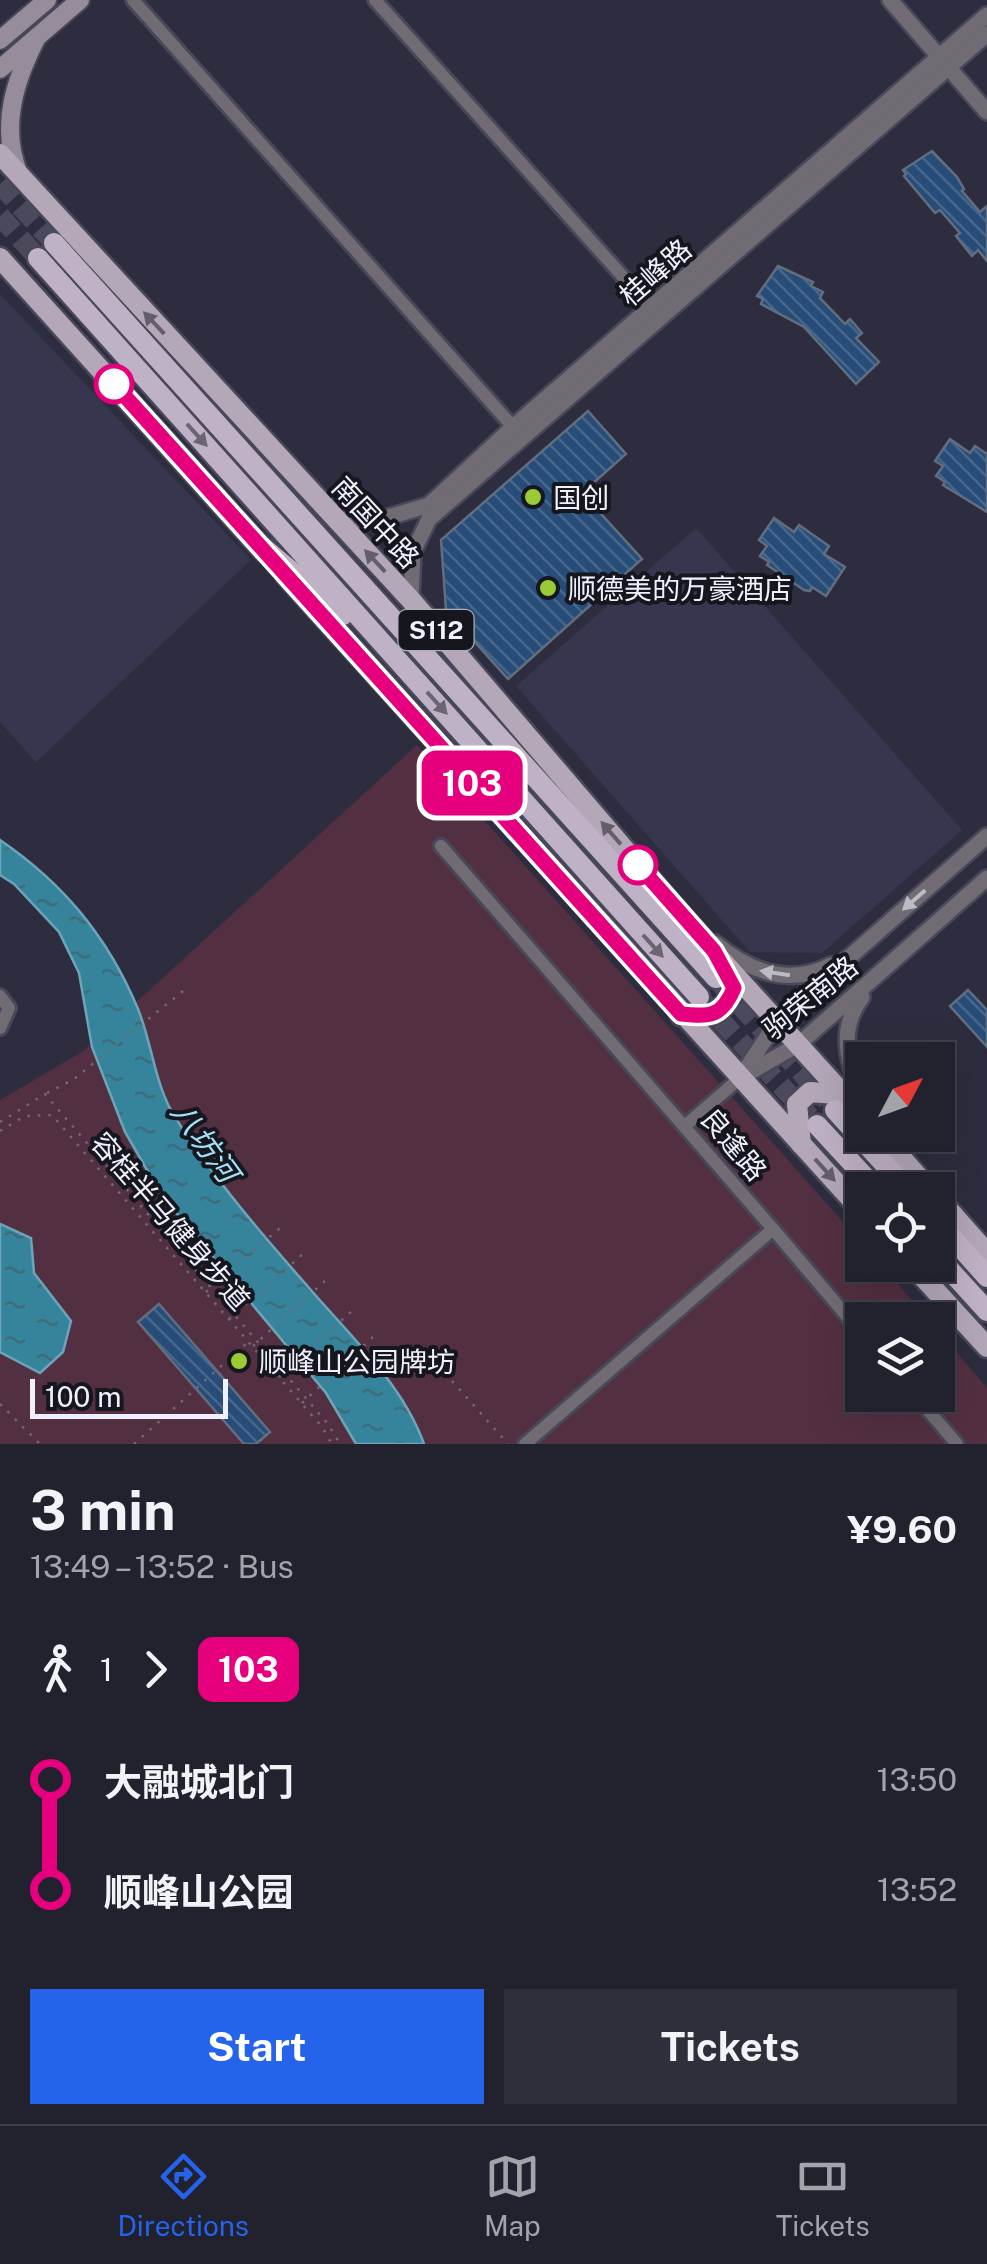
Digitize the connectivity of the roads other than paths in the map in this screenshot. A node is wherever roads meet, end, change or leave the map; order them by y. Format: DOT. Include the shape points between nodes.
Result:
graph roads {
  1 [pos="47,0"];
  2 [pos="80,0"];
  3 [pos="133,0"];
  4 [pos="374,0"];
  5 [pos="890,0"];
  6 [pos="900,0"];
  7 [pos="987,15"];
  8 [pos="25,20"];
  9 [pos="0,31"];
  10 [pos="987,34"];
  11 [pos="37,37"];
  12 [pos="0,40"];
  13 [pos="947,60"];
  14 [pos="0,69"];
  15 [pos="987,99"];
  16 [pos="987,112"];
  17 [pos="0,154"];
  18 [pos="0,168"];
  19 [pos="25,182"];
  20 [pos="54,243"];
  21 [pos="0,258"];
  22 [pos="38,258"];
  23 [pos="652,308"];
  24 [pos="513,427"];
  25 [pos="336,519"];
  26 [pos="253,539"];
  27 [pos="411,600"];
  28 [pos="401,664"];
  29 [pos="987,836"];
  30 [pos="440,846"];
  31 [pos="987,878"];
  32 [pos="685,920"];
  33 [pos="864,944"];
  34 [pos="714,951"];
  35 [pos="883,970"];
  36 [pos="716,978"];
  37 [pos="0,996"];
  38 [pos="699,997"];
  39 [pos="681,1014"];
  40 [pos="778,1020"];
  41 [pos="0,1028"];
  42 [pos="847,1042"];
  43 [pos="799,1044"];
  44 [pos="740,1078"];
  45 [pos="845,1091"];
  46 [pos="845,1099"];
  47 [pos="836,1110"];
  48 [pos="686,1125"];
  49 [pos="818,1125"];
  50 [pos="801,1144"];
  51 [pos="896,1152"];
  52 [pos="861,1172"];
  53 [pos="892,1172"];
  54 [pos="914,1172"];
  55 [pos="845,1192"];
  56 [pos="955,1217"];
  57 [pos="773,1229"];
  58 [pos="955,1241"];
  59 [pos="987,1254"];
  60 [pos="955,1276"];
  61 [pos="987,1277"];
  62 [pos="928,1282"];
  63 [pos="987,1311"];
  64 [pos="845,1314"];
  65 [pos="987,1347"];
  66 [pos="930,1412"];
  67 [pos="525,1444"];
  68 [pos="957,1444"];
  1 -- 8 [label="main road"];
  2 -- 11 [label="main road"];
  3 -- 24 [label="street"];
  4 -- 23 [label="street"];
  5 -- 13 [label="street"];
  6 -- 13 [label="street"];
  7 -- 13 [label="street, 桂峰路"];
  8 -- 9 [label="main road"];
  8 -- 12 [label="main road"];
  10 -- 13 [label="street"];
  11 -- 14 [label="main road"];
  11 -- 19 [label="main road" via="6,112 6,136"];
  13 -- 15 [label="street"];
  13 -- 16 [label="street"];
  13 -- 23 [label="street, 桂峰路"];
  13 -- 27 [label="street" via="429,518 413,552"];
  17 -- 19 [label="main road, 南国中路 / S112"];
  18 -- 19 [label="main road"];
  25 -- 19 [label="main road, 南国中路 / S112, one-way"];
  20 -- 36 [label="highway, 南国中路 / S112"];
  21 -- 26 [label="main road"];
  22 -- 28 [label="highway, S112, one-way"];
  23 -- 24 [label="street, 桂峰路"];
  24 -- 25 [label="street, 桂峰路" via="430,504 385,518"];
  27 -- 25 [label="main road, 南国中路 / S112, one-way"];
  26 -- 28 [label="highway"];
  26 -- 39 [label="main road"];
  32 -- 27 [label="main road, 南国中路 / S112, one-way"];
  28 -- 38 [label="highway, S112, one-way"];
  29 -- 33 [label="street, 驹荣南路, one-way"];
  30 -- 48 [label="street, 良逢路"];
  31 -- 35 [label="street, 驹荣南路"];
  33 -- 32 [label="street, one-way" via="811,974 776,975 744,964"];
  32 -- 34 [label="main road, 南国中路 / S112"];
  33 -- 40 [label="street, 驹荣南路"];
  34 -- 39 [label="main road" via="734,988 727,1004 708,1017"];
  34 -- 40 [label="main road, 南国中路 / S112"];
  35 -- 42 [label="street" via="848,1019"];
  35 -- 43 [label="street, 驹荣南路"];
  37 -- 41 [label="street" via="9,1008"];
  39 -- 44 [label="main road"];
  40 -- 43 [label="main road, 南国中路 / S112"];
  40 -- 44 [label="street, 驹荣南路"];
  43 -- 44 [label="street, 驹荣南路"];
  43 -- 45 [label="main road, 南国中路 / S112"];
  44 -- 48 [label="street"];
  44 -- 50 [label="main road"];
  46 -- 50 [label="main road" via="810,1092 797,1104"];
  47 -- 53 [label="highway"];
  48 -- 57 [label="street, 良逢路"];
  49 -- 52 [label="highway"];
  50 -- 55 [label="main road, one-way"];
  51 -- 54 [label="main road"];
  56 -- 59 [label="main road"];
  57 -- 64 [label="street, 良逢路"];
  57 -- 67 [label="street"];
  58 -- 61 [label="highway"];
  60 -- 63 [label="highway"];
  62 -- 65 [label="main road"];
  66 -- 68 [label="street"];
}
